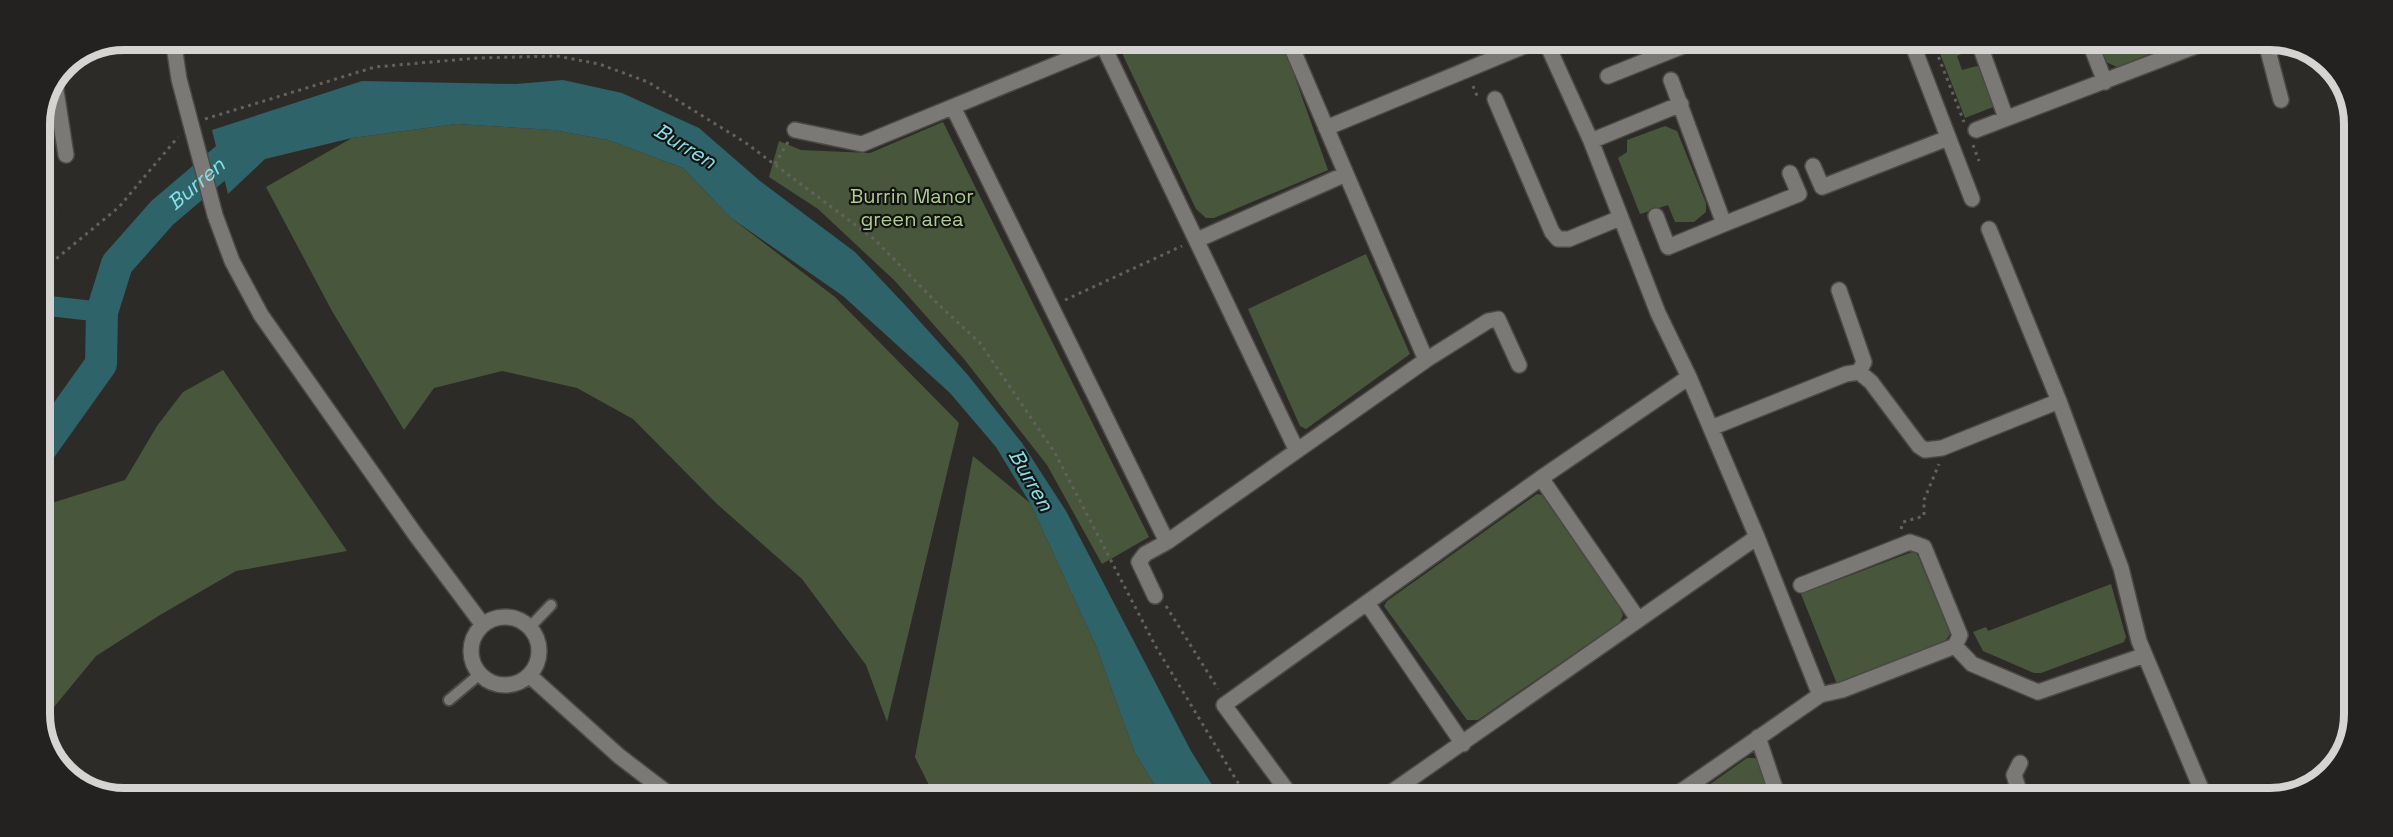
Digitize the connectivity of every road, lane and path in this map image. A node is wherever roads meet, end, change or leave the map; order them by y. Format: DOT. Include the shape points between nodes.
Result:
graph roads {
  1 [pos="175,50"];
  2 [pos="1091,50"];
  3 [pos="1111,50"];
  4 [pos="1293,50"];
  5 [pos="1515,50"];
  6 [pos="1550,50"];
  7 [pos="1672,50"];
  8 [pos="1915,50"];
  9 [pos="1936,50"];
  10 [pos="1982,50"];
  11 [pos="2093,50"];
  12 [pos="2186,50"];
  13 [pos="2268,50"];
  14 [pos="1608,75"];
  15 [pos="1671,80"];
  16 [pos="2105,82"];
  17 [pos="56,93"];
  18 [pos="1495,99"];
  19 [pos="2281,100"];
  20 [pos="1681,104"];
  21 [pos="953,107"];
  22 [pos="2006,118"];
  23 [pos="191,124"];
  24 [pos="1326,128"];
  25 [pos="795,130"];
  26 [pos="1972,134"];
  27 [pos="1948,138"];
  28 [pos="1591,141"];
  29 [pos="66,155"];
  30 [pos="1979,161"];
  31 [pos="775,164"];
  32 [pos="1813,166"];
  33 [pos="1790,173"];
  34 [pos="1346,174"];
  35 [pos="1972,199"];
  36 [pos="50,209"];
  37 [pos="56,214"];
  38 [pos="1656,216"];
  39 [pos="1620,218"];
  40 [pos="1724,224"];
  41 [pos="1989,229"];
  42 [pos="1197,240"];
  43 [pos="50,264"];
  44 [pos="1839,290"];
  45 [pos="1051,306"];
  46 [pos="1426,360"];
  47 [pos="1519,365"];
  48 [pos="1859,372"];
  49 [pos="1689,377"];
  50 [pos="2059,401"];
  51 [pos="1711,428"];
  52 [pos="1942,448"];
  53 [pos="1296,449"];
  54 [pos="1541,478"];
  55 [pos="1900,536"];
  56 [pos="1757,537"];
  57 [pos="1167,542"];
  58 [pos="1801,585"];
  59 [pos="1155,596"];
  60 [pos="1367,603"];
  61 [pos="551,605"];
  62 [pos="1638,619"];
  63 [pos="483,625"];
  64 [pos="529,628"];
  65 [pos="1956,646"];
  66 [pos="2145,655"];
  67 [pos="480,674"];
  68 [pos="529,675"];
  69 [pos="1820,695"];
  70 [pos="449,700"];
  71 [pos="1224,705"];
  72 [pos="1758,737"];
  73 [pos="1463,744"];
  74 [pos="2020,763"];
  75 [pos="661,788"];
  76 [pos="1241,788"];
  77 [pos="1285,788"];
  78 [pos="1398,788"];
  79 [pos="1685,788"];
  80 [pos="1775,788"];
  81 [pos="2018,788"];
  82 [pos="2201,788"];
  1 -- 23 [label="street"];
  2 -- 21 [label="street"];
  3 -- 42 [label="street"];
  4 -- 24 [label="street"];
  5 -- 24 [label="street"];
  6 -- 28 [label="street"];
  7 -- 14 [label="street"];
  8 -- 27 [label="street"];
  9 -- 26 [label="path"];
  10 -- 22 [label="street"];
  11 -- 16 [label="street"];
  12 -- 16 [label="street"];
  13 -- 19 [label="street"];
  15 -- 20 [label="street"];
  16 -- 22 [label="street"];
  17 -- 29 [label="street"];
  18 -- 39 [label="street" via="1551,232 1558,239 1569,239"];
  20 -- 28 [label="street"];
  20 -- 40 [label="street"];
  21 -- 25 [label="street" via="862,144"];
  21 -- 45 [label="street"];
  22 -- 26 [label="street"];
  23 -- 31 [label="path" via="375,67 557,56 599,64 648,82"];
  23 -- 43 [label="path" via="119,207"];
  23 -- 63 [label="street" via="232,261 261,315"];
  24 -- 34 [label="street"];
  25 -- 31 [label="path"];
  26 -- 30 [label="path"];
  27 -- 32 [label="street" via="1822,186"];
  27 -- 35 [label="street"];
  28 -- 39 [label="street"];
  31 -- 76 [label="path" via="874,239 980,343 1055,453 1155,647"];
  33 -- 40 [label="street" via="1799,194"];
  34 -- 42 [label="street"];
  34 -- 46 [label="street"];
  36 -- 37 [label="path"];
  38 -- 40 [label="street" via="1668,247"];
  39 -- 49 [label="street"];
  41 -- 50 [label="street"];
  42 -- 45 [label="path"];
  42 -- 53 [label="street"];
  44 -- 48 [label="street" via="1864,362"];
  45 -- 57 [label="street"];
  46 -- 47 [label="street" via="1488,321 1498,319"];
  46 -- 53 [label="street"];
  48 -- 51 [label="street"];
  48 -- 52 [label="street" via="1871,382 1919,446 1925,450"];
  49 -- 51 [label="street"];
  49 -- 54 [label="street"];
  50 -- 52 [label="street"];
  50 -- 66 [label="street" via="2121,568"];
  51 -- 56 [label="street"];
  52 -- 55 [label="path" via="1924,500 1924,516 1903,522"];
  53 -- 57 [label="street"];
  54 -- 60 [label="street"];
  54 -- 62 [label="street"];
  56 -- 62 [label="street"];
  56 -- 69 [label="street"];
  57 -- 59 [label="street" via="1145,554 1139,562"];
  58 -- 65 [label="street" via="1910,542 1924,547 1960,635"];
  59 -- 71 [label="path" via="1166,606 1219,690"];
  60 -- 71 [label="street"];
  60 -- 73 [label="street"];
  61 -- 64 [label="lane"];
  62 -- 73 [label="street"];
  63 -- 64 [label="street" via="502,618"];
  63 -- 67 [label="street" via="472,643 474,665"];
  64 -- 68 [label="street" via="538,646 535,667"];
  65 -- 66 [label="street" via="1972,664 2038,692"];
  65 -- 69 [label="street"];
  66 -- 82 [label="street"];
  67 -- 68 [label="street" via="498,685 520,682"];
  67 -- 70 [label="lane"];
  68 -- 75 [label="street"];
  69 -- 72 [label="street"];
  71 -- 77 [label="street"];
  72 -- 79 [label="street"];
  72 -- 80 [label="street"];
  73 -- 78 [label="street"];
  74 -- 81 [label="street" via="2014,775"];
}
